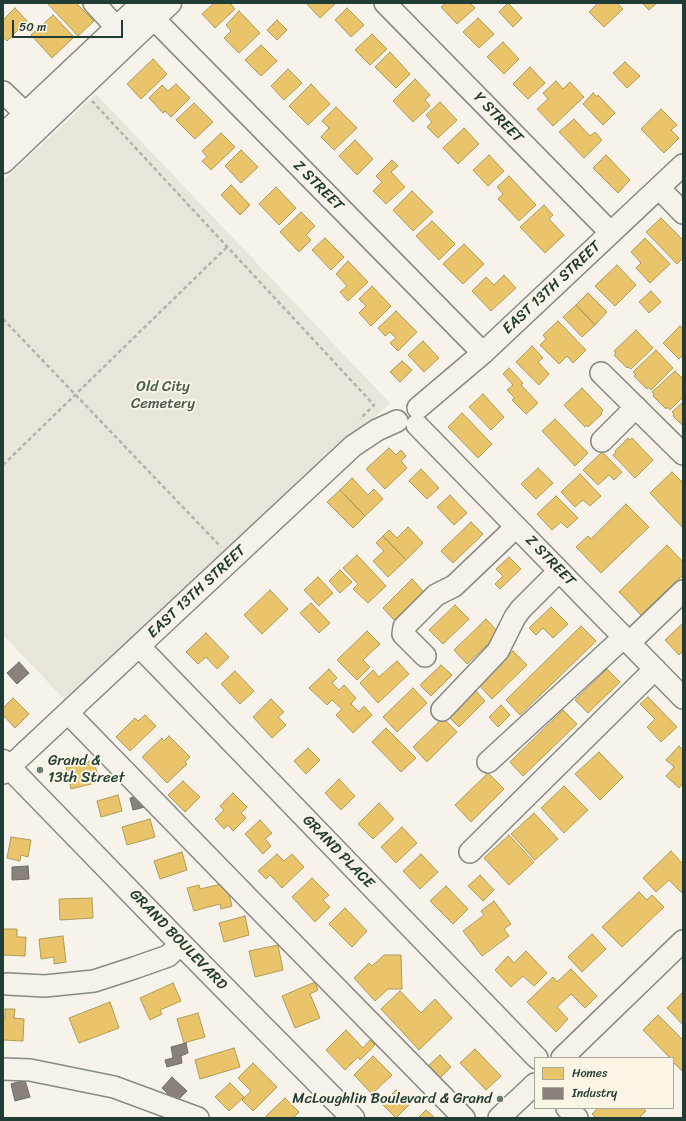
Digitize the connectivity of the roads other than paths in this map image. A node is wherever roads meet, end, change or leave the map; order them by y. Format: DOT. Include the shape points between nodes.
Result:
graph roads {
  1 [pos="94,3"];
  2 [pos="170,3"];
  3 [pos="385,3"];
  4 [pos="148,11"];
  5 [pos="117,28"];
  6 [pos="3,92"];
  7 [pos="26,114"];
  8 [pos="3,135"];
  9 [pos="3,162"];
  10 [pos="683,165"];
  11 [pos="659,188"];
  12 [pos="683,213"];
  13 [pos="611,233"];
  14 [pos="483,353"];
  15 [pos="601,373"];
  16 [pos="636,407"];
  17 [pos="411,418"];
  18 [pos="602,441"];
  19 [pos="683,454"];
  20 [pos="516,527"];
  21 [pos="559,571"];
  22 [pos="683,591"];
  23 [pos="626,640"];
  24 [pos="140,646"];
  25 [pos="425,656"];
  26 [pos="655,669"];
  27 [pos="683,698"];
  28 [pos="442,710"];
  29 [pos="68,713"];
  30 [pos="488,762"];
  31 [pos="5,767"];
  32 [pos="470,852"];
  33 [pos="683,941"];
  34 [pos="181,944"];
  35 [pos="7,984"];
  36 [pos="535,1057"];
  37 [pos="563,1057"];
  38 [pos="3,1069"];
  39 [pos="534,1085"];
  40 [pos="568,1109"];
  41 [pos="198,1118"];
  42 [pos="353,1118"];
  43 [pos="464,1118"];
  44 [pos="499,1118"];
  45 [pos="577,1118"];
  1 -- 5 [label="street"];
  2 -- 4 [label="main road"];
  3 -- 13 [label="street, Y STREET"];
  4 -- 5 [label="main road"];
  4 -- 9 [label="main road" via="80,89"];
  4 -- 14 [label="street, Z STREET"];
  5 -- 7 [label="main road"];
  6 -- 7 [label="street"];
  7 -- 8 [label="main road"];
  10 -- 11 [label="street, EAST 13TH STREET"];
  11 -- 12 [label="street"];
  11 -- 13 [label="street, EAST 13TH STREET"];
  13 -- 14 [label="street, EAST 13TH STREET"];
  14 -- 17 [label="street, EAST 13TH STREET"];
  15 -- 16 [label="street"];
  16 -- 18 [label="street"];
  16 -- 19 [label="street"];
  17 -- 20 [label="street, Z STREET"];
  17 -- 24 [label="street, EAST 13TH STREET" via="377,430 353,446"];
  20 -- 21 [label="street, Z STREET"];
  20 -- 25 [label="street" via="454,586 436,595 404,627 404,634"];
  21 -- 23 [label="street, Z STREET"];
  21 -- 28 [label="street" via="521,609 498,651"];
  22 -- 23 [label="street"];
  23 -- 26 [label="street, Z STREET"];
  23 -- 30 [label="street"];
  24 -- 29 [label="street, EAST 13TH STREET"];
  24 -- 36 [label="street, GRAND PLACE"];
  26 -- 27 [label="street, Z STREET"];
  26 -- 32 [label="street"];
  29 -- 31 [label="street, EAST 13TH STREET"];
  29 -- 43 [label="street"];
  31 -- 34 [label="main road, GRAND BOULEVARD"];
  33 -- 37 [label="street"];
  34 -- 35 [label="street" via="168,956 94,980 45,986"];
  34 -- 42 [label="main road, GRAND BOULEVARD"];
  38 -- 41 [label="street" via="30,1070 114,1087"];
  39 -- 44 [label="street"];
  40 -- 45 [label="street"];
}
